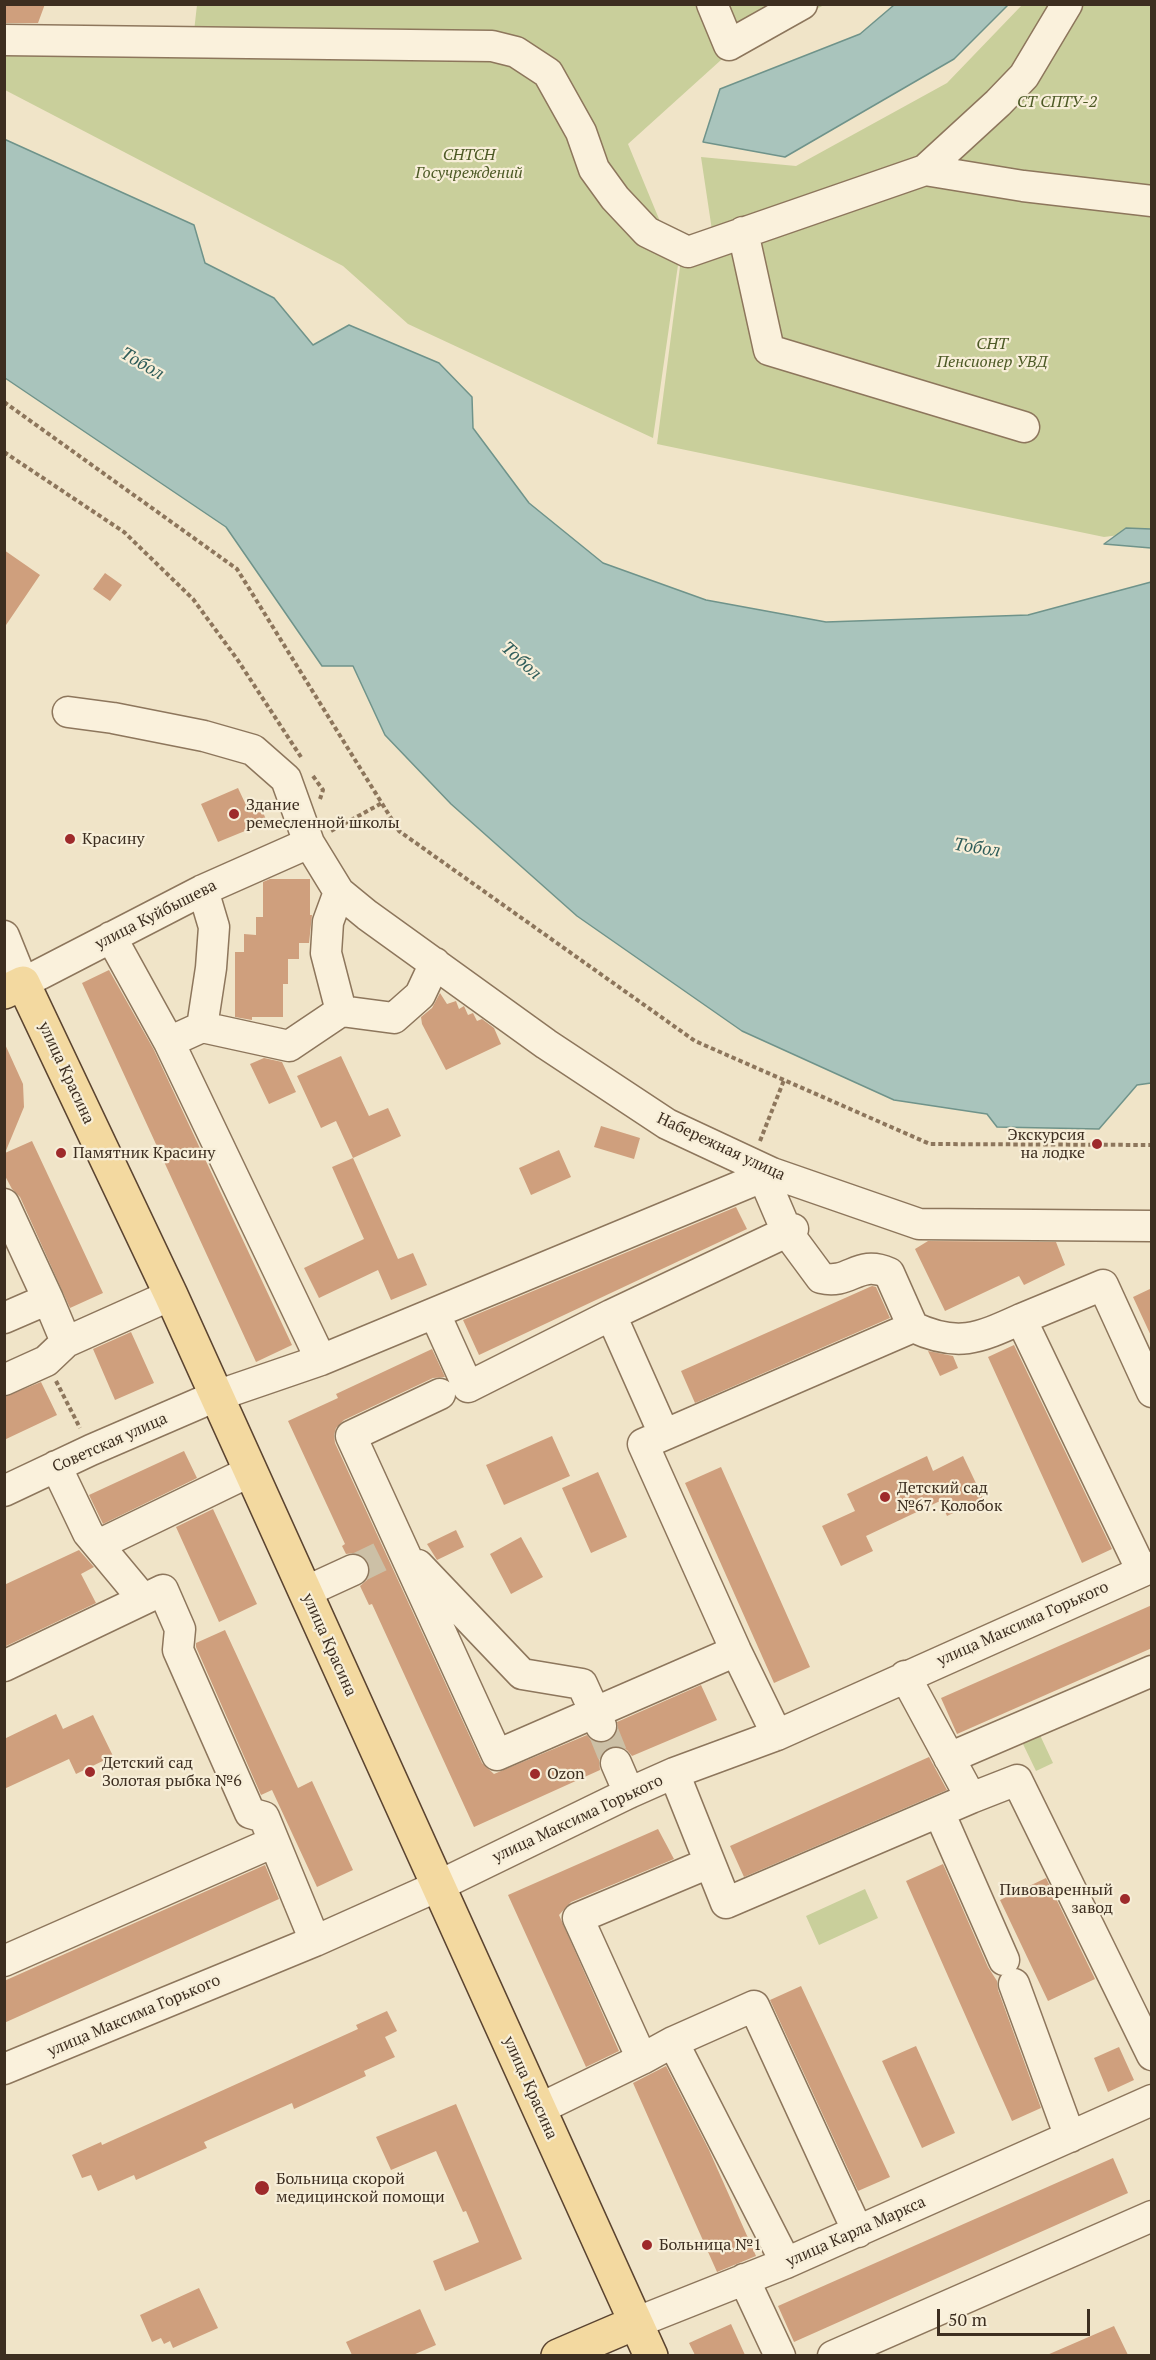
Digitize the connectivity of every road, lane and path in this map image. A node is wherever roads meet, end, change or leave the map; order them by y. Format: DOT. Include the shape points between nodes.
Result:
graph roads {
  1 [pos="712,4"];
  2 [pos="802,4"];
  3 [pos="1067,4"];
  4 [pos="4,40"];
  5 [pos="925,170"];
  6 [pos="1152,201"];
  7 [pos="743,232"];
  8 [pos="4,402"];
  9 [pos="1024,427"];
  10 [pos="4,452"];
  11 [pos="68,712"];
  12 [pos="304,762"];
  13 [pos="310,772"];
  14 [pos="320,801"];
  15 [pos="382,803"];
  16 [pos="309,843"];
  17 [pos="204,890"];
  18 [pos="339,891"];
  19 [pos="4,936"];
  20 [pos="111,937"];
  21 [pos="435,963"];
  22 [pos="14,988"];
  23 [pos="341,1011"];
  24 [pos="202,1027"];
  25 [pos="169,1042"];
  26 [pos="784,1080"];
  27 [pos="1152,1145"];
  28 [pos="762,1171"];
  29 [pos="4,1204"];
  30 [pos="790,1230"];
  31 [pos="1150,1237"];
  32 [pos="171,1295"];
  33 [pos="48,1299"];
  34 [pos="435,1314"];
  35 [pos="611,1315"];
  36 [pos="4,1318"];
  37 [pos="1020,1318"];
  38 [pos="913,1327"];
  39 [pos="56,1352"];
  40 [pos="321,1360"];
  41 [pos="4,1380"];
  42 [pos="1152,1392"];
  43 [pos="440,1394"];
  44 [pos="216,1396"];
  45 [pos="664,1434"];
  46 [pos="91,1450"];
  47 [pos="57,1466"];
  48 [pos="251,1471"];
  49 [pos="4,1491"];
  50 [pos="98,1545"];
  51 [pos="396,1549"];
  52 [pos="1147,1569"];
  53 [pos="353,1570"];
  54 [pos="305,1592"];
  55 [pos="143,1599"];
  56 [pos="736,1651"];
  57 [pos="4,1666"];
  58 [pos="1152,1671"];
  59 [pos="905,1676"];
  60 [pos="597,1719"];
  61 [pos="777,1735"];
  62 [pos="949,1758"];
  63 [pos="616,1763"];
  64 [pos="674,1773"];
  65 [pos="629,1793"];
  66 [pos="971,1798"];
  67 [pos="939,1812"];
  68 [pos="274,1842"];
  69 [pos="709,1863"];
  70 [pos="438,1886"];
  71 [pos="315,1941"];
  72 [pos="4,1961"];
  73 [pos="673,2042"];
  74 [pos="1152,2055"];
  75 [pos="642,2059"];
  76 [pos="4,2069"];
  77 [pos="1152,2100"];
  78 [pos="539,2109"];
  79 [pos="1070,2137"];
  80 [pos="1152,2216"];
  81 [pos="858,2232"];
  82 [pos="786,2263"];
  83 [pos="744,2279"];
  84 [pos="635,2323"];
  85 [pos="558,2355"];
  86 [pos="651,2355"];
  87 [pos="780,2355"];
  88 [pos="833,2355"];
  1 -- 2 [label="street" via="729,45"];
  3 -- 5 [label="street" via="1024,76"];
  4 -- 7 [label="street" via="492,46 516,52 548,73 581,132 594,169 647,232 688,252"];
  5 -- 6 [label="street"];
  5 -- 7 [label="street"];
  7 -- 9 [label="street" via="769,350"];
  8 -- 15 [label="path" via="237,569"];
  10 -- 12 [label="path" via="124,532 193,599"];
  11 -- 16 [label="street, Набережная улица" via="204,736 253,750 286,779"];
  13 -- 14 [label="path" via="323,790"];
  15 -- 16 [label="path"];
  15 -- 26 [label="path" via="399,831 695,1041"];
  16 -- 17 [label="street, улица Куйбышева"];
  16 -- 18 [label="street, Набережная улица"];
  17 -- 20 [label="street, улица Куйбышева"];
  17 -- 24 [label="street" via="214,927"];
  18 -- 21 [label="street, Набережная улица"];
  18 -- 23 [label="street" via="328,922 326,953"];
  19 -- 22 [label="street, улица Красина"];
  20 -- 22 [label="street, улица Куйбышева"];
  20 -- 25 [label="street"];
  21 -- 23 [label="street" via="420,995 394,1018"];
  21 -- 28 [label="street, Набережная улица" via="546,1044 667,1124"];
  22 -- 32 [label="main road, улица Красина"];
  23 -- 24 [label="street" via="289,1046"];
  24 -- 25 [label="street"];
  25 -- 40 [label="street"];
  26 -- 27 [label="path" via="930,1144"];
  26 -- 28 [label="path"];
  28 -- 30 [label="street"];
  28 -- 31 [label="street, Набережная улица" via="919,1224"];
  28 -- 34 [label="street, Советская улица"];
  29 -- 33 [label="street"];
  30 -- 35 [label="street"];
  30 -- 38 [label="street" via="821,1278 834,1281 868,1267 889,1272"];
  32 -- 39 [label="street"];
  32 -- 44 [label="main road, улица Красина"];
  33 -- 36 [label="street"];
  33 -- 39 [label="street"];
  34 -- 35 [label="street" via="468,1387"];
  34 -- 40 [label="street, Советская улица"];
  35 -- 45 [label="street"];
  37 -- 38 [label="street" via="969,1339 933,1336"];
  37 -- 42 [label="street" via="1103,1285"];
  37 -- 52 [label="street"];
  38 -- 45 [label="street"];
  39 -- 41 [label="street"];
  39 -- 46 [label="path"];
  40 -- 44 [label="street, Советская улица"];
  43 -- 51 [label="street" via="351,1436"];
  44 -- 46 [label="street, Советская улица"];
  44 -- 48 [label="main road, улица Красина"];
  45 -- 56 [label="street" via="643,1444"];
  46 -- 47 [label="street, Советская улица"];
  47 -- 49 [label="street, Советская улица"];
  47 -- 50 [label="street" via="88,1533"];
  48 -- 50 [label="street"];
  48 -- 54 [label="main road, улица Красина"];
  50 -- 55 [label="street"];
  51 -- 60 [label="street" via="522,1674 582,1684"];
  51 -- 60 [label="street" via="497,1755"];
  52 -- 59 [label="street, улица Максима Горького"];
  53 -- 54 [label="street"];
  54 -- 70 [label="main road, улица Красина"];
  55 -- 57 [label="street"];
  55 -- 68 [label="street" via="163,1590 180,1629 178,1650 250,1813 264,1817"];
  56 -- 60 [label="street"];
  56 -- 61 [label="street"];
  58 -- 62 [label="street"];
  59 -- 61 [label="street, улица Максима Горького"];
  59 -- 62 [label="street"];
  61 -- 64 [label="street, улица Максима Горького"];
  62 -- 66 [label="street"];
  63 -- 65 [label="street"];
  64 -- 65 [label="street, улица Максима Горького"];
  64 -- 69 [label="street"];
  65 -- 70 [label="street, улица Максима Горького"];
  66 -- 67 [label="street"];
  66 -- 74 [label="street" via="1017,1780"];
  67 -- 69 [label="street" via="726,1903"];
  67 -- 79 [label="street" via="1009,1972"];
  68 -- 71 [label="street"];
  68 -- 72 [label="street"];
  69 -- 75 [label="street" via="578,1918"];
  70 -- 71 [label="street, улица Максима Горького"];
  70 -- 78 [label="main road, улица Красина"];
  71 -- 76 [label="street, улица Максима Горького"];
  73 -- 75 [label="street"];
  73 -- 81 [label="street" via="754,2006"];
  73 -- 82 [label="street"];
  75 -- 78 [label="street"];
  77 -- 79 [label="street, улица Карла Маркса"];
  78 -- 84 [label="main road, улица Красина"];
  79 -- 81 [label="street, улица Карла Маркса"];
  80 -- 88 [label="street"];
  81 -- 82 [label="street, улица Карла Маркса"];
  82 -- 83 [label="street, улица Карла Маркса"];
  83 -- 84 [label="street, улица Карла Маркса"];
  83 -- 87 [label="street"];
  84 -- 85 [label="main road, улица Карла Маркса"];
  84 -- 86 [label="main road, улица Красина"];
}
